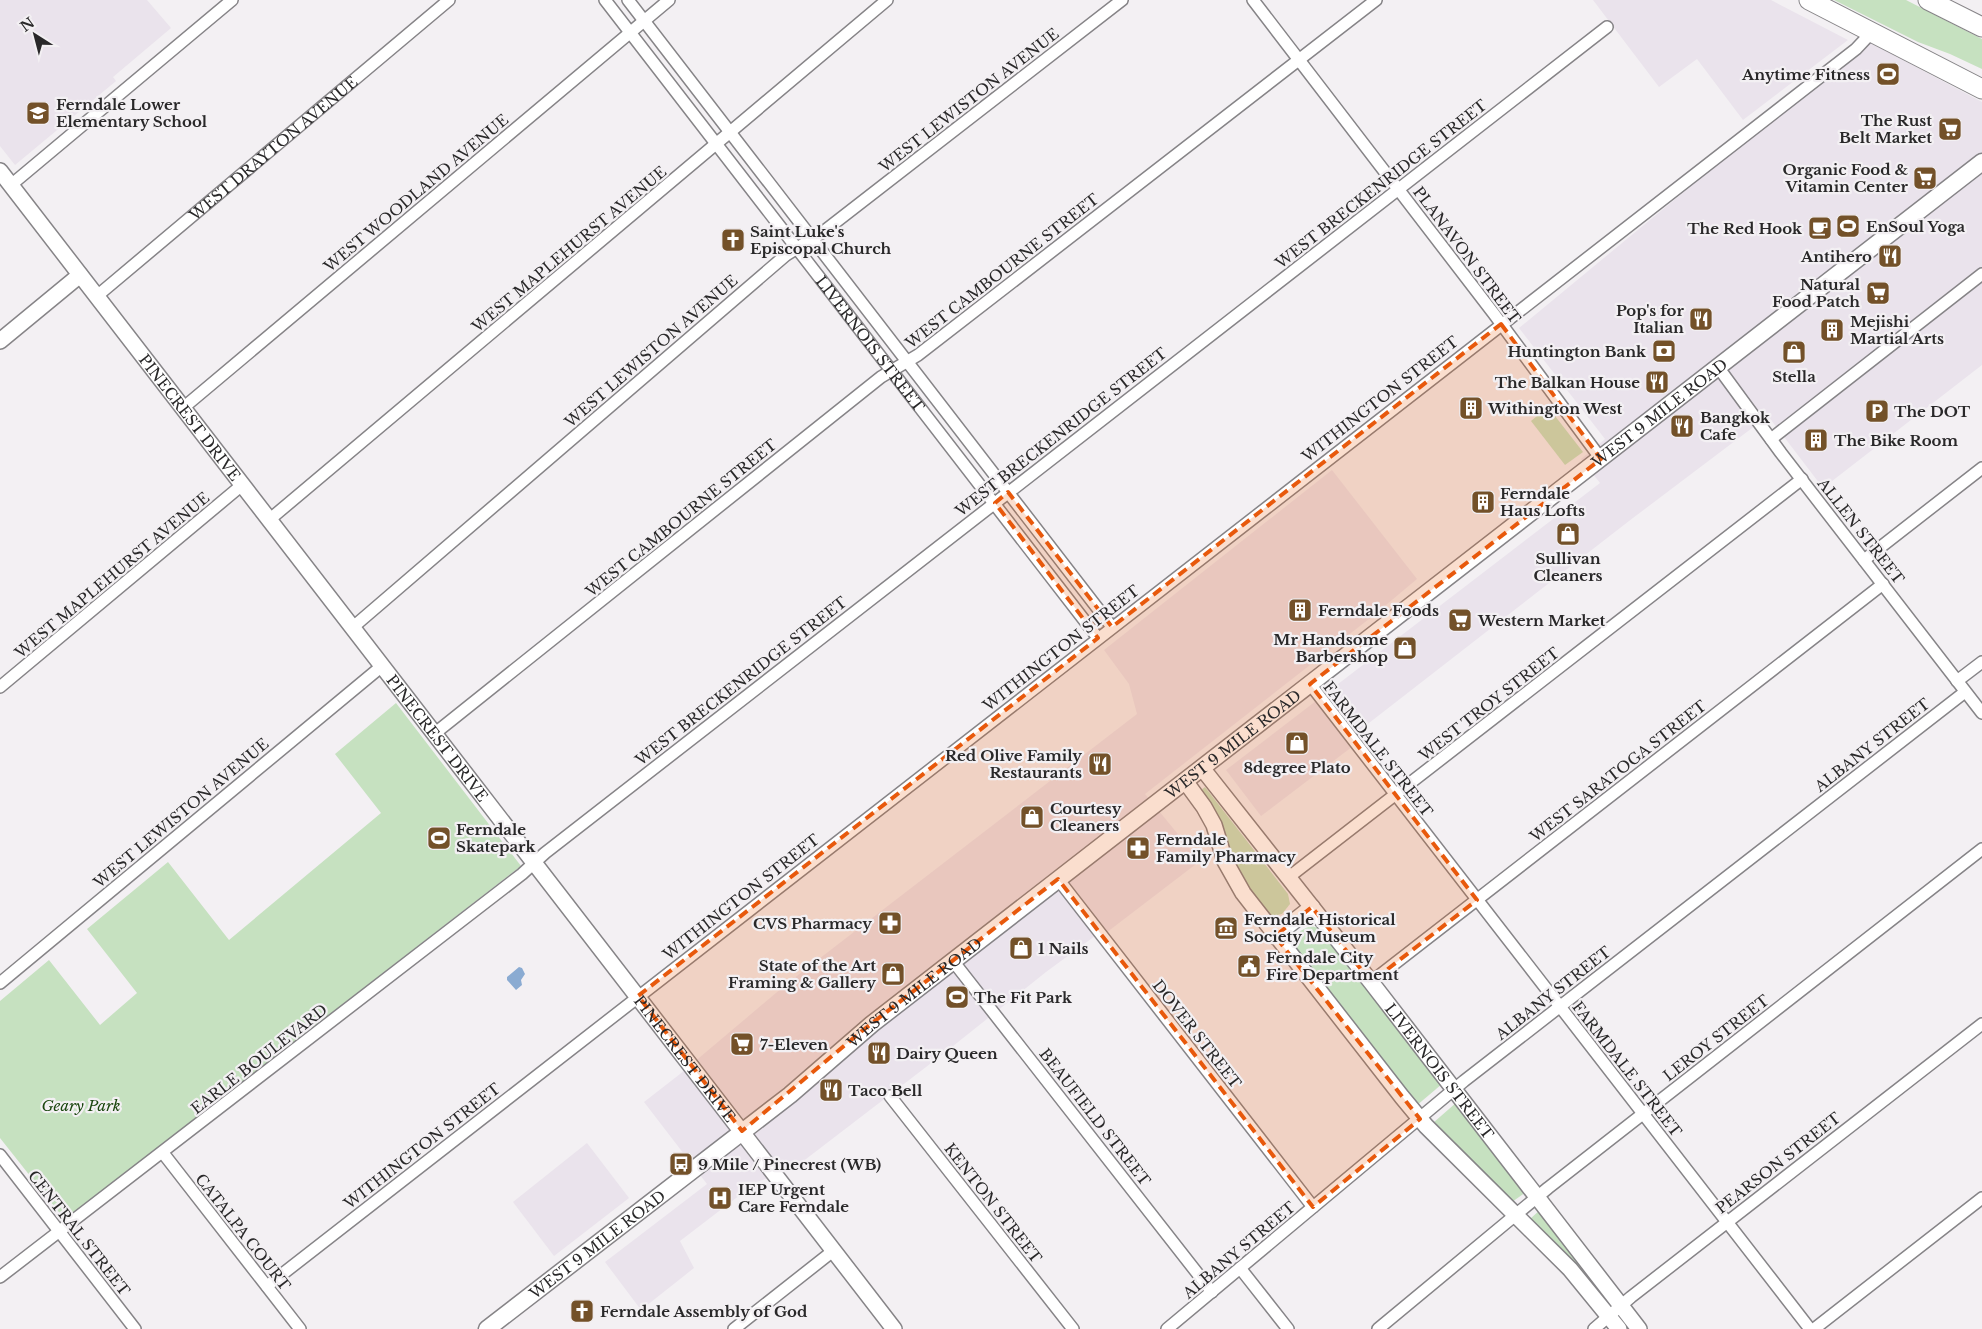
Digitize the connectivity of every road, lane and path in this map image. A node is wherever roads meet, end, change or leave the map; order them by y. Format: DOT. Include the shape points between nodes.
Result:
graph roads {
  1 [pos="232,0"];
  2 [pos="449,0"];
  3 [pos="605,0"];
  4 [pos="628,0"];
  5 [pos="669,0"];
  6 [pos="887,0"];
  7 [pos="1122,0"];
  8 [pos="1253,0"];
  9 [pos="1376,0"];
  10 [pos="1809,0"];
  11 [pos="1935,2"];
  12 [pos="644,21"];
  13 [pos="1607,27"];
  14 [pos="1982,27"];
  15 [pos="630,32"];
  16 [pos="1872,32"];
  17 [pos="1299,60"];
  18 [pos="1982,89"];
  19 [pos="730,133"];
  20 [pos="716,144"];
  21 [pos="1982,162"];
  22 [pos="0,170"];
  23 [pos="11,185"];
  24 [pos="1398,189"];
  25 [pos="813,238"];
  26 [pos="798,247"];
  27 [pos="1982,274"];
  28 [pos="80,275"];
  29 [pos="97,296"];
  30 [pos="1501,324"];
  31 [pos="0,341"];
  32 [pos="908,362"];
  33 [pos="1718,367"];
  34 [pos="892,370"];
  35 [pos="183,408"];
  36 [pos="1771,439"];
  37 [pos="1601,459"];
  38 [pos="1982,468"];
  39 [pos="1802,479"];
  40 [pos="242,486"];
  41 [pos="1008,492"];
  42 [pos="995,503"];
  43 [pos="269,520"];
  44 [pos="1864,560"];
  45 [pos="1883,584"];
  46 [pos="1112,627"];
  47 [pos="352,628"];
  48 [pos="1098,638"];
  49 [pos="1982,662"];
  50 [pos="382,666"];
  51 [pos="1957,681"];
  52 [pos="1310,684"];
  53 [pos="0,687"];
  54 [pos="1965,692"];
  55 [pos="1982,713"];
  56 [pos="434,734"];
  57 [pos="1202,768"];
  58 [pos="1184,781"];
  59 [pos="1395,796"];
  60 [pos="1982,850"];
  61 [pos="535,863"];
  62 [pos="1289,878"];
  63 [pos="1058,879"];
  64 [pos="1477,900"];
  65 [pos="1312,907"];
  66 [pos="1275,936"];
  67 [pos="953,961"];
  68 [pos="1371,982"];
  69 [pos="0,983"];
  70 [pos="638,996"];
  71 [pos="1560,1007"];
  72 [pos="1982,1024"];
  73 [pos="1454,1089"];
  74 [pos="890,1096"];
  75 [pos="1643,1114"];
  76 [pos="1420,1118"];
  77 [pos="742,1131"];
  78 [pos="163,1153"];
  79 [pos="0,1155"];
  80 [pos="1537,1197"];
  81 [pos="1982,1198"];
  82 [pos="1313,1206"];
  83 [pos="1516,1214"];
  84 [pos="1727,1222"];
  85 [pos="60,1232"];
  86 [pos="833,1252"];
  87 [pos="1240,1268"];
  88 [pos="0,1277"];
  89 [pos="267,1286"];
  90 [pos="1212,1292"];
  91 [pos="1621,1306"];
  92 [pos="1609,1317"];
  93 [pos="135,1329"];
  94 [pos="300,1329"];
  95 [pos="487,1329"];
  96 [pos="734,1329"];
  97 [pos="894,1329"];
  98 [pos="1072,1329"];
  99 [pos="1167,1329"];
  100 [pos="1288,1329"];
  101 [pos="1378,1329"];
  102 [pos="1594,1329"];
  103 [pos="1618,1329"];
  104 [pos="1639,1329"];
  105 [pos="1810,1329"];
  106 [pos="1814,1329"];
  1 -- 23 [label="street"];
  2 -- 29 [label="street, WEST DRAYTON AVENUE"];
  3 -- 15 [label="street, LIVERNOIS STREET"];
  4 -- 12 [label="street, LIVERNOIS STREET"];
  5 -- 12 [label="street, WEST WOODLAND AVENUE"];
  6 -- 19 [label="street, WEST MAPLEHURST AVENUE"];
  7 -- 25 [label="street, WEST LEWISTON AVENUE"];
  8 -- 17 [label="street, PLANAVON STREET"];
  9 -- 17 [label="street, WEST CAMBOURNE STREET"];
  10 -- 16 [label="main road"];
  11 -- 14 [label="main road"];
  12 -- 15 [label="street, WEST WOODLAND AVENUE"];
  12 -- 19 [label="street, LIVERNOIS STREET"];
  13 -- 24 [label="street, WEST BRECKENRIDGE STREET"];
  15 -- 20 [label="street, LIVERNOIS STREET"];
  15 -- 35 [label="street, WEST WOODLAND AVENUE"];
  16 -- 18 [label="main road"];
  16 -- 30 [label="street, WITHINGTON STREET" via="1856,49"];
  17 -- 24 [label="street, PLANAVON STREET"];
  17 -- 32 [label="street, WEST CAMBOURNE STREET"];
  19 -- 20 [label="street, WEST MAPLEHURST AVENUE"];
  19 -- 25 [label="street, LIVERNOIS STREET"];
  20 -- 26 [label="street, LIVERNOIS STREET"];
  20 -- 43 [label="street, WEST MAPLEHURST AVENUE"];
  21 -- 33 [label="main road, WEST 9 MILE ROAD"];
  22 -- 23 [label="street, PINECREST DRIVE"];
  23 -- 28 [label="street, PINECREST DRIVE"];
  24 -- 30 [label="street, PLANAVON STREET"];
  24 -- 41 [label="street, WEST BRECKENRIDGE STREET"];
  25 -- 26 [label="street, WEST LEWISTON AVENUE"];
  25 -- 32 [label="street, LIVERNOIS STREET"];
  26 -- 34 [label="street, LIVERNOIS STREET"];
  26 -- 47 [label="street, WEST LEWISTON AVENUE"];
  27 -- 36 [label="street"];
  28 -- 29 [label="street, PINECREST DRIVE"];
  28 -- 31 [label="street"];
  29 -- 35 [label="street, PINECREST DRIVE"];
  30 -- 37 [label="street, PLANAVON STREET"];
  30 -- 46 [label="street, WITHINGTON STREET"];
  32 -- 34 [label="street, WEST CAMBOURNE STREET"];
  32 -- 41 [label="street, LIVERNOIS STREET"];
  33 -- 36 [label="street, ALLEN STREET"];
  33 -- 37 [label="main road, WEST 9 MILE ROAD"];
  34 -- 42 [label="street, LIVERNOIS STREET"];
  34 -- 56 [label="street, WEST CAMBOURNE STREET"];
  35 -- 40 [label="street, PINECREST DRIVE"];
  36 -- 39 [label="street, ALLEN STREET"];
  37 -- 52 [label="main road, WEST 9 MILE ROAD"];
  38 -- 44 [label="street"];
  39 -- 44 [label="street, ALLEN STREET"];
  39 -- 59 [label="street, WEST TROY STREET"];
  40 -- 43 [label="street, PINECREST DRIVE"];
  40 -- 53 [label="street, WEST MAPLEHURST AVENUE"];
  41 -- 42 [label="street, WEST BRECKENRIDGE STREET"];
  41 -- 46 [label="street, LIVERNOIS STREET"];
  42 -- 48 [label="street, LIVERNOIS STREET"];
  42 -- 61 [label="street, WEST BRECKENRIDGE STREET"];
  43 -- 47 [label="street, PINECREST DRIVE"];
  44 -- 45 [label="street, ALLEN STREET"];
  45 -- 51 [label="street, ALLEN STREET"];
  45 -- 64 [label="street, WEST SARATOGA STREET"];
  46 -- 48 [label="street, WITHINGTON STREET"];
  47 -- 50 [label="street, PINECREST DRIVE"];
  48 -- 70 [label="street, WITHINGTON STREET"];
  49 -- 51 [label="street"];
  50 -- 56 [label="street, PINECREST DRIVE"];
  50 -- 69 [label="street, WEST LEWISTON AVENUE"];
  51 -- 54 [label="street, ALLEN STREET"];
  52 -- 57 [label="main road, WEST 9 MILE ROAD"];
  52 -- 59 [label="street, FARMDALE STREET"];
  54 -- 55 [label="street, ALLEN STREET"];
  54 -- 71 [label="street, ALBANY STREET"];
  56 -- 61 [label="street, PINECREST DRIVE"];
  57 -- 58 [label="main road, WEST 9 MILE ROAD"];
  57 -- 62 [label="street, LIVERNOIS STREET"];
  58 -- 63 [label="main road, WEST 9 MILE ROAD"];
  58 -- 66 [label="street" via="1214,825 1232,876"];
  59 -- 62 [label="street, WEST TROY STREET"];
  59 -- 64 [label="street, FARMDALE STREET"];
  60 -- 75 [label="street, LEROY STREET"];
  61 -- 70 [label="street, PINECREST DRIVE"];
  61 -- 78 [label="street, EARLE BOULEVARD"];
  62 -- 65 [label="street, LIVERNOIS STREET"];
  63 -- 67 [label="main road, WEST 9 MILE ROAD"];
  63 -- 82 [label="street, DOVER STREET"];
  64 -- 68 [label="street, WEST SARATOGA STREET"];
  64 -- 71 [label="street, FARMDALE STREET"];
  65 -- 66 [label="street"];
  65 -- 68 [label="street, LIVERNOIS STREET"];
  66 -- 76 [label="street"];
  67 -- 77 [label="main road, WEST 9 MILE ROAD"];
  67 -- 90 [label="street, BEAUFIELD STREET"];
  68 -- 73 [label="street, LIVERNOIS STREET"];
  70 -- 77 [label="street, PINECREST DRIVE"];
  70 -- 89 [label="street, WITHINGTON STREET"];
  71 -- 73 [label="street, ALBANY STREET"];
  71 -- 75 [label="street, FARMDALE STREET"];
  72 -- 84 [label="street, PEARSON STREET"];
  73 -- 76 [label="street, ALBANY STREET"];
  73 -- 80 [label="street, LIVERNOIS STREET"];
  74 -- 98 [label="street, KENTON STREET"];
  75 -- 80 [label="street, LEROY STREET"];
  75 -- 84 [label="street, FARMDALE STREET"];
  76 -- 82 [label="street, ALBANY STREET"];
  76 -- 83 [label="street"];
  77 -- 86 [label="street, PINECREST DRIVE"];
  77 -- 95 [label="main road, WEST 9 MILE ROAD"];
  78 -- 85 [label="street, EARLE BOULEVARD"];
  78 -- 89 [label="street, CATALPA COURT"];
  79 -- 85 [label="street, CENTRAL STREET"];
  80 -- 83 [label="street, LEROY STREET"];
  80 -- 91 [label="street, LIVERNOIS STREET"];
  81 -- 106 [label="street"];
  82 -- 87 [label="street, ALBANY STREET"];
  83 -- 92 [label="street" via="1570,1269"];
  83 -- 101 [label="street, LEROY STREET"];
  84 -- 91 [label="street, PEARSON STREET"];
  84 -- 105 [label="street, FARMDALE STREET"];
  85 -- 88 [label="street, EARLE BOULEVARD"];
  85 -- 93 [label="street, CENTRAL STREET"];
  86 -- 96 [label="street"];
  86 -- 97 [label="street, PINECREST DRIVE"];
  87 -- 90 [label="street, ALBANY STREET"];
  87 -- 100 [label="street"];
  89 -- 94 [label="street, CATALPA COURT"];
  90 -- 99 [label="street, ALBANY STREET"];
  91 -- 92 [label="street, PEARSON STREET"];
  91 -- 104 [label="street, LIVERNOIS STREET"];
  92 -- 102 [label="street, PEARSON STREET"];
  92 -- 103 [label="street"];
}
